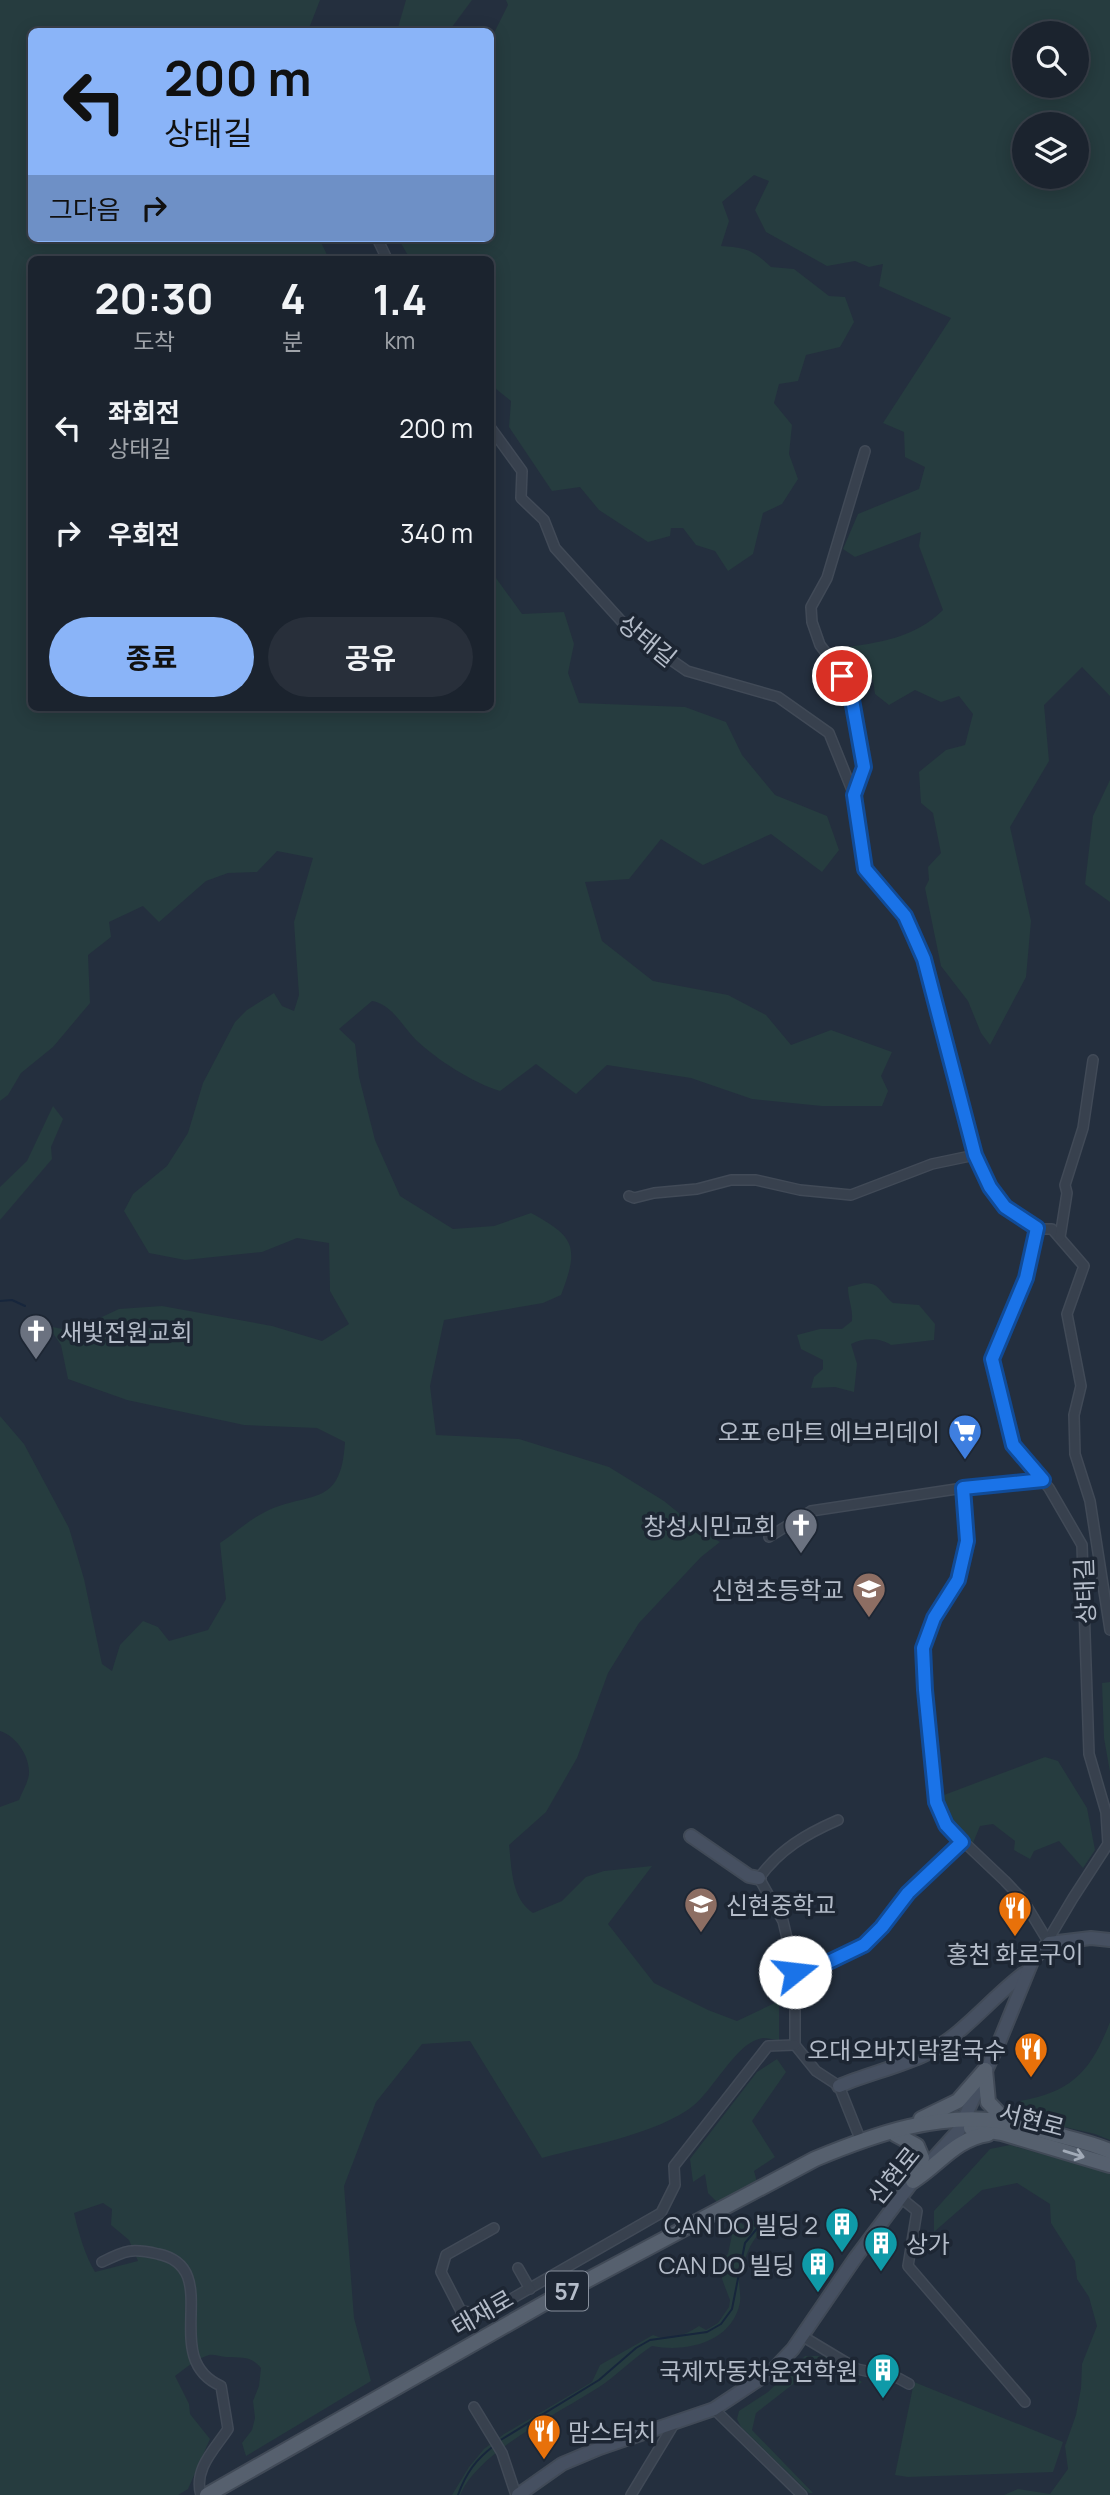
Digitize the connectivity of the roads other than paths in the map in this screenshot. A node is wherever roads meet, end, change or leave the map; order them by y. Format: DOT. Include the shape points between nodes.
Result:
graph roads {
  1 [pos="494,432"];
  2 [pos="865,451"];
  3 [pos="854,795"];
  4 [pos="1093,1060"];
  5 [pos="975,1155"];
  6 [pos="629,1196"];
  7 [pos="1037,1228"];
  8 [pos="1060,1237"];
  9 [pos="1043,1480"];
  10 [pos="963,1488"];
  11 [pos="1094,1533"];
  12 [pos="1076,1535"];
  13 [pos="769,1537"];
  14 [pos="1110,1630"];
  15 [pos="838,1820"];
  16 [pos="691,1836"];
  17 [pos="962,1842"];
  18 [pos="759,1878"];
  19 [pos="1110,1940"];
  20 [pos="1049,1943"];
  21 [pos="795,1972"];
  22 [pos="1027,1972"];
  23 [pos="986,2009"];
  24 [pos="1008,2018"];
  25 [pos="795,2045"];
  26 [pos="985,2070"];
  27 [pos="839,2086"];
  28 [pos="941,2124"];
  29 [pos="962,2124"];
  30 [pos="1004,2127"];
  31 [pos="891,2131"];
  32 [pos="859,2136"];
  33 [pos="1110,2151"];
  34 [pos="815,2159"];
  35 [pos="1110,2165"];
  36 [pos="913,2181"];
  37 [pos="901,2197"];
  38 [pos="494,2228"];
  39 [pos="102,2262"];
  40 [pos="517,2268"];
  41 [pos="530,2289"];
  42 [pos="802,2336"];
  43 [pos="909,2384"];
  44 [pos="1025,2402"];
  45 [pos="474,2407"];
  46 [pos="714,2409"];
  47 [pos="674,2424"];
  48 [pos="201,2495"];
  49 [pos="207,2495"];
  50 [pos="218,2495"];
  51 [pos="517,2495"];
  52 [pos="631,2495"];
  53 [pos="802,2495"];
  1 -- 3 [label="street, 상태길" via="522,471 521,498 544,520 555,548 624,624 687,671 778,697 829,733"];
  2 -- 3 [label="street, 상태길" via="827,578 811,607 820,645 849,683 864,767"];
  3 -- 5 [label="street, 상태길" via="865,869 905,916 924,959"];
  4 -- 8 [label="street" via="1083,1128 1065,1185"];
  5 -- 6 [label="street" via="932,1164 851,1195 731,1180"];
  5 -- 7 [label="street, 상태길" via="1005,1207"];
  7 -- 8 [label="street" via="1052,1229"];
  7 -- 9 [label="street, 상태길" via="1026,1278 992,1359 1013,1445"];
  8 -- 11 [label="street" via="1084,1266 1067,1314 1081,1385 1074,1415 1075,1454 1090,1500"];
  9 -- 10 [label="street"];
  9 -- 12 [label="street, 상태길"];
  10 -- 13 [label="street" via="811,1511"];
  10 -- 17 [label="street" via="967,1541 958,1580 934,1618 923,1648 936,1802 946,1825"];
  11 -- 12 [label="street"];
  11 -- 14 [label="street"];
  12 -- 20 [label="street, 상태길" via="1082,1545 1085,1579 1089,1754 1106,1812 1108,1844"];
  15 -- 18 [label="street" via="806,1834 772,1860"];
  16 -- 18 [label="main road"];
  17 -- 20 [label="street" via="1023,1900"];
  17 -- 21 [label="street" via="908,1893 864,1945 812,1970"];
  18 -- 21 [label="street" via="783,1920"];
  19 -- 20 [label="main road"];
  20 -- 22 [label="main road, 신현로"];
  21 -- 25 [label="street"];
  22 -- 23 [label="main road"];
  22 -- 24 [label="main road, 신현로"];
  23 -- 24 [label="main road"];
  23 -- 27 [label="main road" via="927,2053"];
  24 -- 26 [label="main road, 신현로"];
  25 -- 27 [label="street" via="816,2071"];
  25 -- 41 [label="street" via="768,2046 674,2166 675,2186 661,2213"];
  26 -- 29 [label="main road, 신현로"];
  26 -- 30 [label="main road" via="988,2102"];
  26 -- 31 [label="main road" via="949,2107"];
  27 -- 32 [label="street"];
  28 -- 29 [label="main road, 서현로 / 57"];
  28 -- 31 [label="main road, 태재로 / 57"];
  29 -- 30 [label="main road, 서현로 / 57"];
  29 -- 36 [label="main road, 신현로"];
  30 -- 33 [label="main road, 서현로 / 57"];
  30 -- 35 [label="main road, 서현로 / 57, one-way"];
  30 -- 36 [label="main road" via="964,2142"];
  31 -- 32 [label="main road"];
  31 -- 34 [label="main road, 태재로 / 57"];
  31 -- 36 [label="main road" via="917,2146 922,2158"];
  31 -- 50 [label="main road, 태재로 / 57" via="830,2157 628,2263"];
  32 -- 34 [label="main road"];
  34 -- 49 [label="main road, 태재로 / 57" via="550,2300"];
  36 -- 37 [label="main road, 신현로"];
  37 -- 42 [label="main road, 신현로"];
  37 -- 44 [label="street" via="917,2211 908,2266"];
  38 -- 41 [label="street" via="446,2255 441,2272 461,2311 485,2315"];
  39 -- 48 [label="street" via="128,2249 172,2257 186,2270 192,2306 190,2343 209,2381 221,2386 229,2429 199,2476"];
  40 -- 41 [label="street"];
  42 -- 43 [label="street" via="857,2369"];
  42 -- 46 [label="main road, 신현로" via="773,2370"];
  45 -- 51 [label="street" via="502,2453"];
  46 -- 47 [label="main road, 신현로"];
  46 -- 53 [label="street"];
  47 -- 51 [label="main road, 신현로" via="562,2464"];
  47 -- 52 [label="street"];
}
